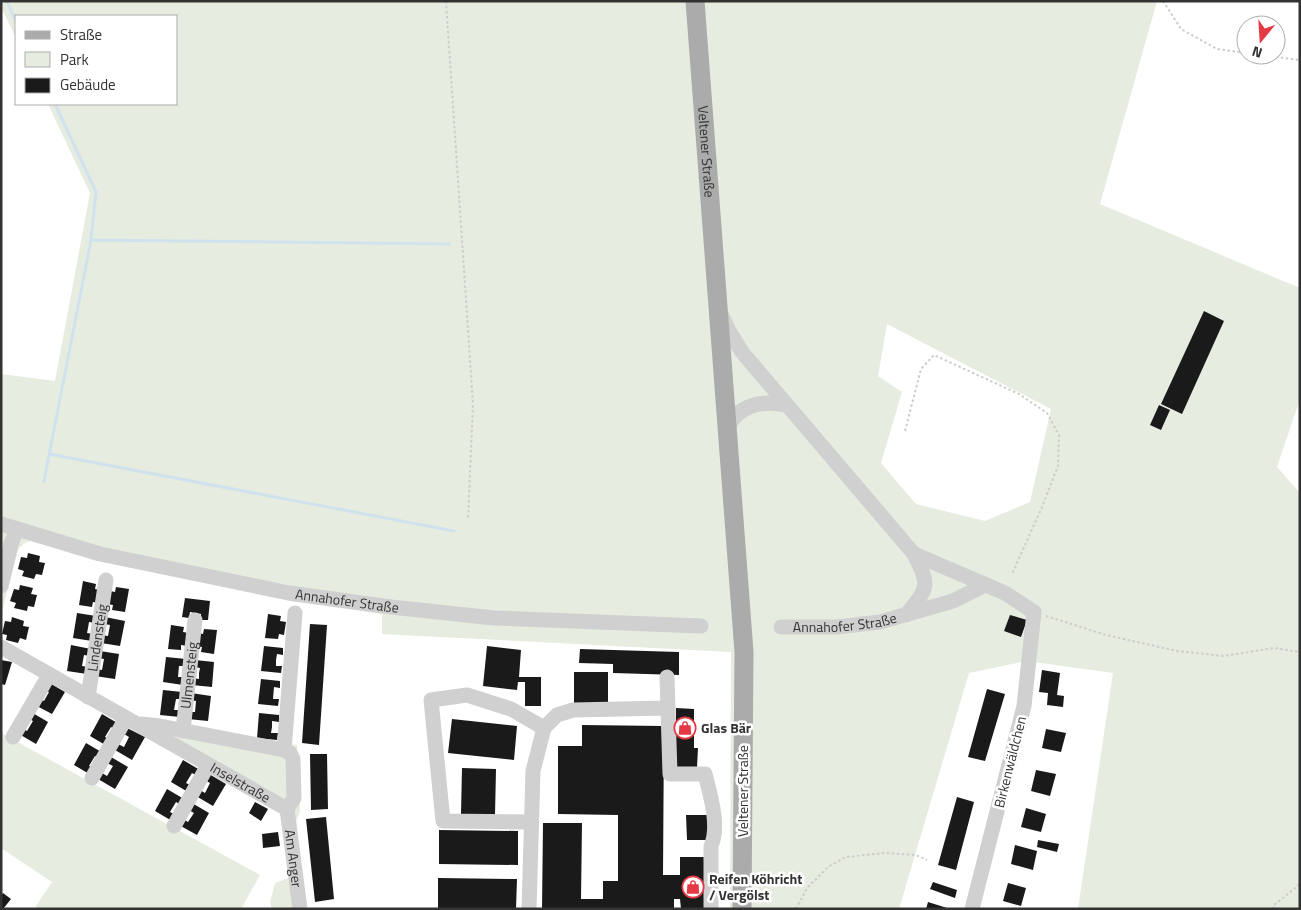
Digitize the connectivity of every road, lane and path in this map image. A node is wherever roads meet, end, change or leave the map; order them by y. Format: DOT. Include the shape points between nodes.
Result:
graph roads {
  1 [pos="446,1"];
  2 [pos="695,1"];
  3 [pos="1163,1"];
  4 [pos="1236,52"];
  5 [pos="1286,58"];
  6 [pos="1300,60"];
  7 [pos="717,303"];
  8 [pos="787,405"];
  9 [pos="728,428"];
  10 [pos="906,431"];
  11 [pos="468,520"];
  12 [pos="1,524"];
  13 [pos="17,529"];
  14 [pos="914,554"];
  15 [pos="1012,574"];
  16 [pos="106,580"];
  17 [pos="985,585"];
  18 [pos="1,586"];
  19 [pos="1034,612"];
  20 [pos="295,613"];
  21 [pos="906,615"];
  22 [pos="195,620"];
  23 [pos="701,626"];
  24 [pos="781,627"];
  25 [pos="1,647"];
  26 [pos="1300,652"];
  27 [pos="49,675"];
  28 [pos="667,677"];
  29 [pos="88,696"];
  30 [pos="668,708"];
  31 [pos="131,721"];
  32 [pos="544,728"];
  33 [pos="183,731"];
  34 [pos="13,737"];
  35 [pos="284,750"];
  36 [pos="208,765"];
  37 [pos="92,778"];
  38 [pos="287,809"];
  39 [pos="530,822"];
  40 [pos="174,826"];
  41 [pos="927,860"];
  42 [pos="1300,884"];
  43 [pos="300,909"];
  44 [pos="529,909"];
  45 [pos="711,909"];
  46 [pos="742,909"];
  47 [pos="796,909"];
  48 [pos="972,909"];
  49 [pos="1274,909"];
  1 -- 11 [label="path" via="473,404"];
  2 -- 7 [label="main road, Veltener Straße"];
  3 -- 4 [label="path" via="1181,29 1217,49"];
  5 -- 6 [label="path"];
  7 -- 8 [label="street" via="742,352"];
  7 -- 9 [label="main road, Veltener Straße"];
  8 -- 9 [label="street" via="772,402 748,408 733,417"];
  8 -- 14 [label="street"];
  9 -- 46 [label="main road, Veltener Straße" via="744,652"];
  10 -- 15 [label="path" via="921,369 934,355 1019,394 1047,413 1059,434 1058,466"];
  12 -- 13 [label="street, Annahofer Straße"];
  13 -- 18 [label="street"];
  13 -- 23 [label="street, Annahofer Straße" via="100,554 289,593 344,601 494,618"];
  14 -- 17 [label="street"];
  14 -- 21 [label="street, Annahofer Straße" via="926,578 923,595"];
  16 -- 29 [label="street, Lindensteig"];
  17 -- 19 [label="street" via="1005,593"];
  17 -- 21 [label="street, Annahofer Straße" via="953,601"];
  19 -- 26 [label="path" via="1106,635 1177,651 1224,656 1274,648"];
  19 -- 48 [label="street, Birkenwäldchen" via="1024,706"];
  20 -- 35 [label="street, Inselstraße"];
  21 -- 24 [label="street, Annahofer Straße" via="837,627"];
  22 -- 33 [label="street, Ulmensteig"];
  25 -- 27 [label="street, Inselstraße"];
  27 -- 29 [label="street, Inselstraße"];
  27 -- 34 [label="street"];
  28 -- 30 [label="street"];
  29 -- 31 [label="street, Inselstraße"];
  30 -- 32 [label="street" via="573,710 557,715"];
  30 -- 45 [label="street" via="670,774 705,774 713,809"];
  31 -- 33 [label="street, Inselstraße"];
  31 -- 36 [label="street, Inselstraße"];
  31 -- 37 [label="street"];
  32 -- 39 [label="street" via="533,771"];
  32 -- 39 [label="street" via="511,709 466,695 431,700 442,821"];
  33 -- 35 [label="street, Inselstraße"];
  35 -- 38 [label="street, Inselstraße" via="293,759 294,798"];
  36 -- 38 [label="street, Inselstraße"];
  36 -- 40 [label="street"];
  38 -- 43 [label="street, Am Anger"];
  39 -- 44 [label="street"];
  41 -- 47 [label="path" via="916,855 885,853 846,857 828,867 807,888"];
  42 -- 49 [label="path" via="1272,906"];
}
